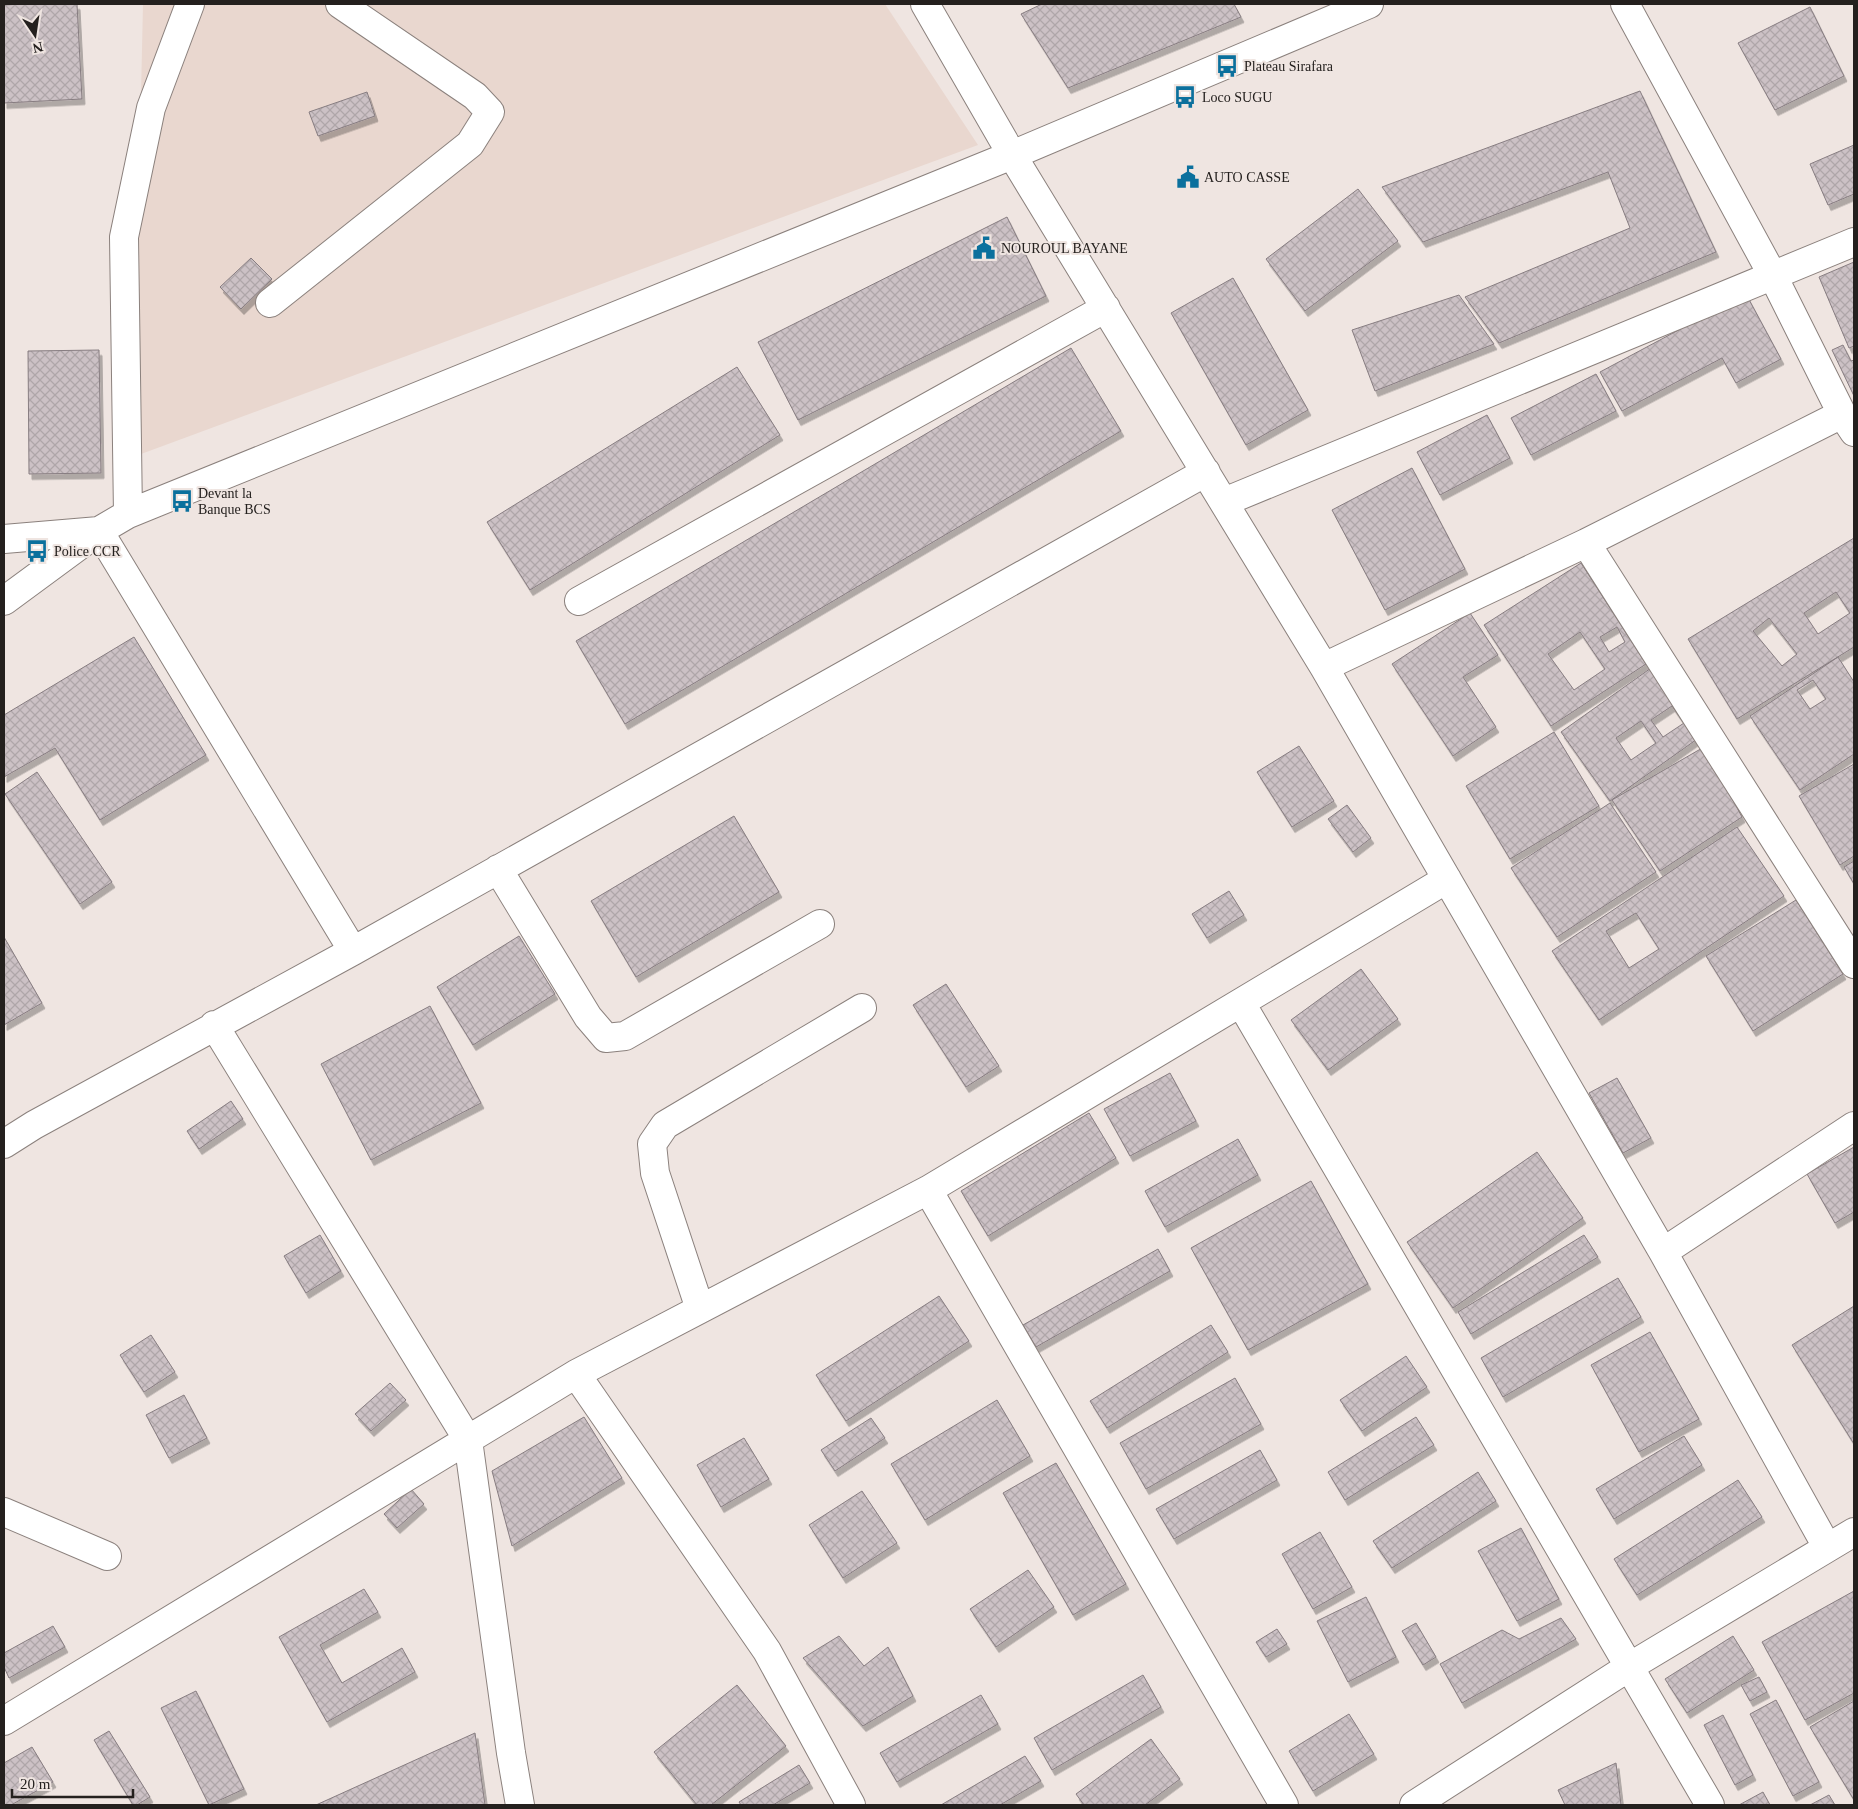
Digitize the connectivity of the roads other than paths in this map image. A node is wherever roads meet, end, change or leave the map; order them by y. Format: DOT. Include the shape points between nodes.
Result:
graph roads {
  1 [pos="190,4"];
  2 [pos="340,4"];
  3 [pos="925,4"];
  4 [pos="1369,4"];
  5 [pos="1626,4"];
  6 [pos="1012,155"];
  7 [pos="1854,242"];
  8 [pos="1773,276"];
  9 [pos="270,303"];
  10 [pos="1106,308"];
  11 [pos="1848,423"];
  12 [pos="1206,472"];
  13 [pos="1224,502"];
  14 [pos="128,514"];
  15 [pos="99,531"];
  16 [pos="4,539"];
  17 [pos="1586,542"];
  18 [pos="579,600"];
  19 [pos="4,601"];
  20 [pos="1324,667"];
  21 [pos="498,869"];
  22 [pos="1447,879"];
  23 [pos="820,924"];
  24 [pos="353,951"];
  25 [pos="1854,964"];
  26 [pos="1241,1002"];
  27 [pos="862,1008"];
  28 [pos="214,1025"];
  29 [pos="1854,1126"];
  30 [pos="4,1144"];
  31 [pos="928,1190"];
  32 [pos="1663,1252"];
  33 [pos="700,1310"];
  34 [pos="576,1374"];
  35 [pos="468,1440"];
  36 [pos="4,1512"];
  37 [pos="1854,1532"];
  38 [pos="1827,1547"];
  39 [pos="107,1556"];
  40 [pos="1629,1667"];
  41 [pos="4,1721"];
  42 [pos="520,1805"];
  43 [pos="852,1805"];
  44 [pos="1284,1805"];
  45 [pos="1414,1805"];
  46 [pos="1710,1805"];
  1 -- 14 [label="street" via="152,108 124,237"];
  2 -- 9 [label="street" via="475,96 490,112 470,144"];
  3 -- 6 [label="street"];
  4 -- 6 [label="street"];
  5 -- 8 [label="street"];
  6 -- 10 [label="street"];
  6 -- 14 [label="street"];
  7 -- 8 [label="street"];
  8 -- 11 [label="street"];
  8 -- 13 [label="street"];
  10 -- 12 [label="street"];
  10 -- 18 [label="street"];
  11 -- 17 [label="street"];
  12 -- 13 [label="street"];
  12 -- 21 [label="street"];
  13 -- 20 [label="street"];
  14 -- 15 [label="street"];
  15 -- 16 [label="street"];
  15 -- 19 [label="street"];
  15 -- 24 [label="street"];
  17 -- 20 [label="street"];
  17 -- 25 [label="street"];
  20 -- 22 [label="street"];
  21 -- 23 [label="street" via="588,1017 606,1038 625,1036"];
  21 -- 24 [label="street"];
  22 -- 26 [label="street"];
  22 -- 32 [label="street"];
  24 -- 28 [label="street"];
  26 -- 31 [label="street"];
  26 -- 40 [label="street"];
  27 -- 33 [label="street" via="665,1125 652,1144 655,1173"];
  28 -- 30 [label="street"];
  28 -- 35 [label="street"];
  29 -- 32 [label="street"];
  31 -- 33 [label="street"];
  31 -- 44 [label="street"];
  32 -- 38 [label="street"];
  33 -- 34 [label="street"];
  34 -- 35 [label="street"];
  34 -- 43 [label="street" via="767,1651"];
  35 -- 41 [label="street"];
  35 -- 42 [label="street"];
  36 -- 39 [label="street"];
  37 -- 38 [label="street"];
  38 -- 40 [label="street"];
  40 -- 45 [label="street"];
  40 -- 46 [label="street"];
}
